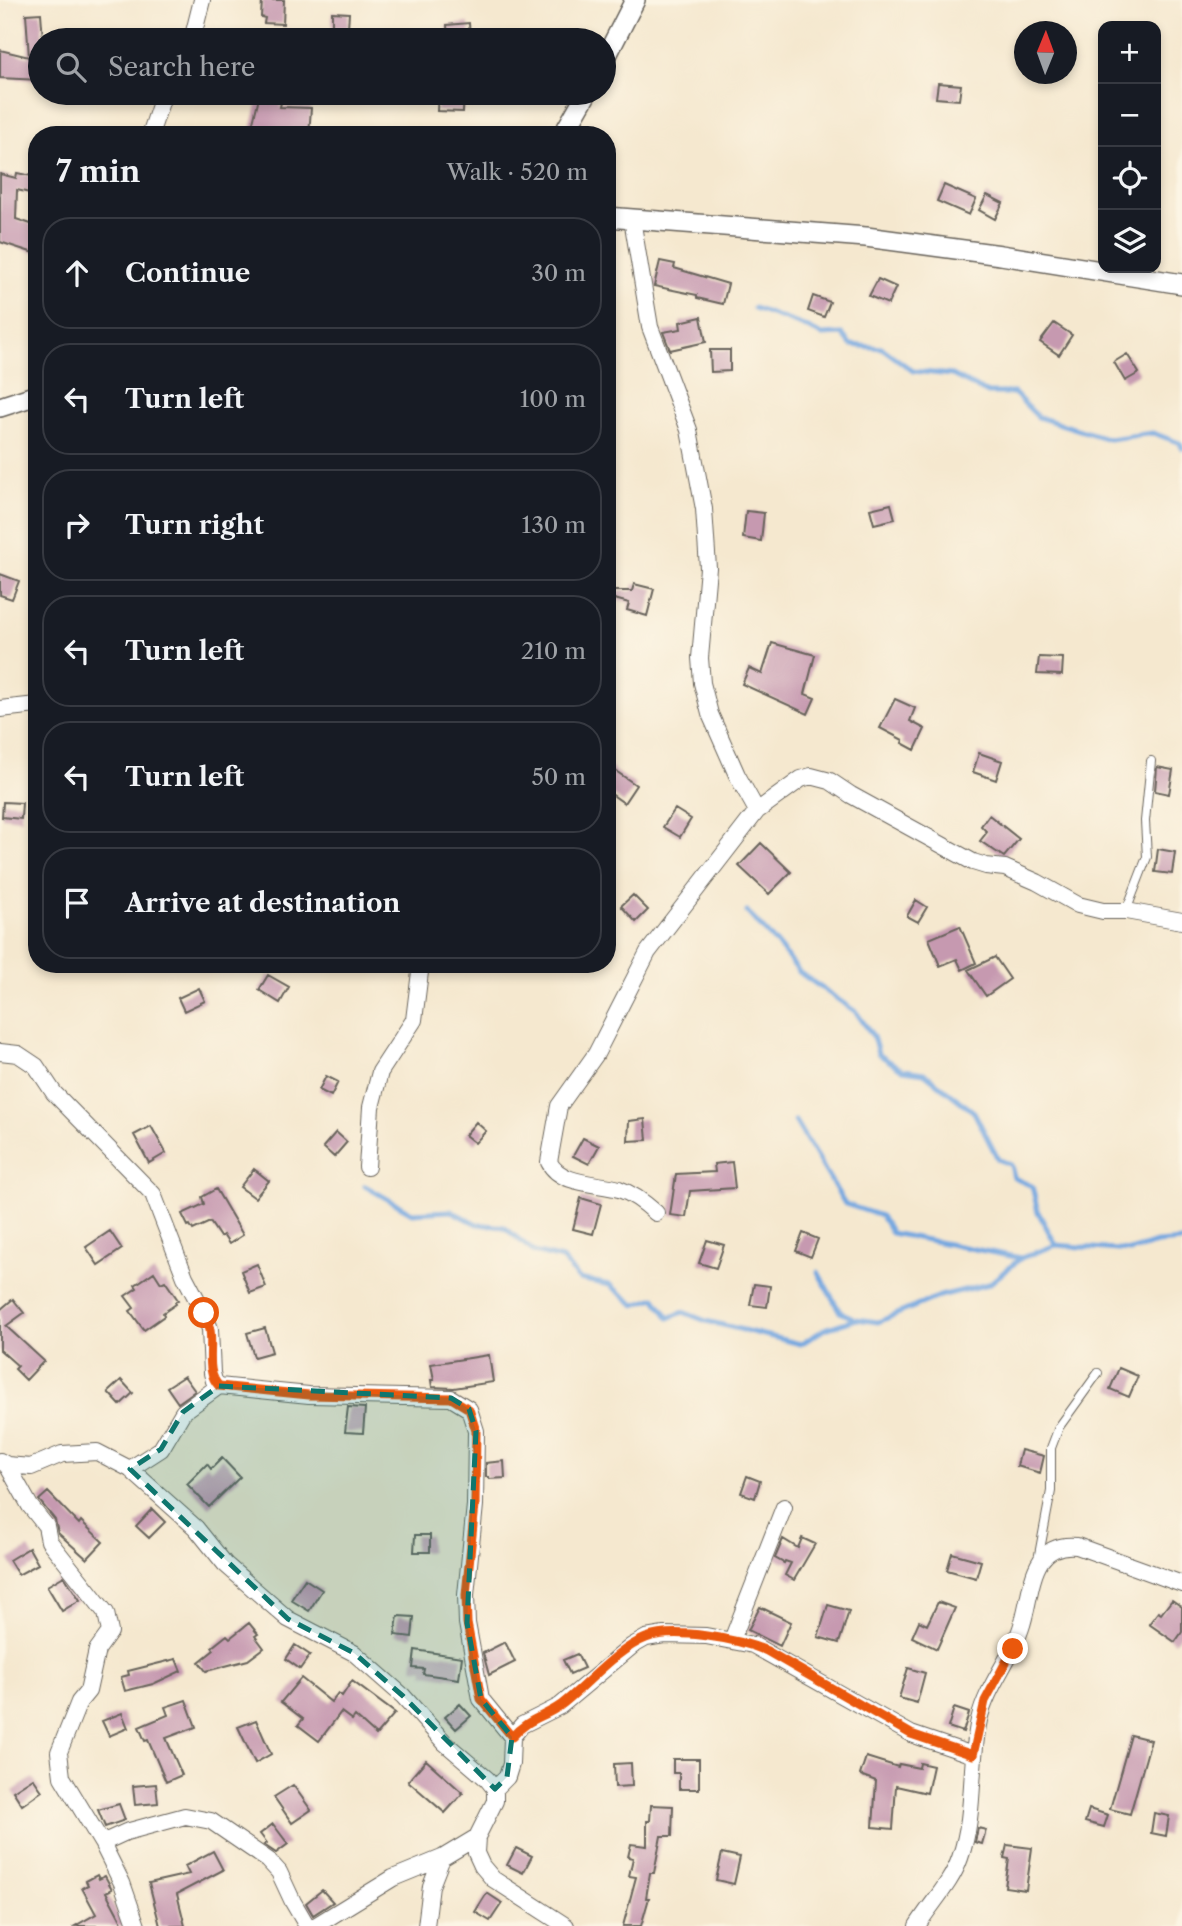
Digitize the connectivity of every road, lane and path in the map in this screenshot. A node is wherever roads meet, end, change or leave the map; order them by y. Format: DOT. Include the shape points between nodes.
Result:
graph roads {
  1 [pos="202,0"];
  2 [pos="635,0"];
  3 [pos="195,28"];
  4 [pos="616,37"];
  5 [pos="160,105"];
  6 [pos="580,105"];
  7 [pos="153,126"];
  8 [pos="568,126"];
  9 [pos="616,218"];
  10 [pos="632,219"];
  11 [pos="1182,284"];
  12 [pos="28,398"];
  13 [pos="0,407"];
  14 [pos="28,706"];
  15 [pos="0,709"];
  16 [pos="1151,761"];
  17 [pos="757,811"];
  18 [pos="1126,911"];
  19 [pos="1182,912"];
  20 [pos="1165,918"];
  21 [pos="1182,921"];
  22 [pos="420,973"];
  23 [pos="0,1052"];
  24 [pos="368,1167"];
  25 [pos="656,1213"];
  26 [pos="1098,1374"];
  27 [pos="219,1386"];
  28 [pos="4,1463"];
  29 [pos="130,1469"];
  30 [pos="783,1507"];
  31 [pos="1035,1573"];
  32 [pos="1182,1584"];
  33 [pos="732,1640"];
  34 [pos="512,1737"];
  35 [pos="973,1755"];
  36 [pos="495,1789"];
  37 [pos="477,1837"];
  38 [pos="102,1843"];
  39 [pos="442,1858"];
  40 [pos="137,1926"];
  41 [pos="307,1926"];
  42 [pos="315,1926"];
  43 [pos="426,1926"];
  44 [pos="566,1926"];
  45 [pos="918,1926"];
  1 -- 3 [label="street"];
  2 -- 4 [label="street"];
  5 -- 7 [label="street"];
  6 -- 8 [label="street"];
  9 -- 10 [label="street"];
  10 -- 11 [label="street" via="866,237"];
  10 -- 17 [label="street" via="650,327 689,430 704,509 708,568 702,683 710,714"];
  12 -- 13 [label="street"];
  14 -- 15 [label="street"];
  16 -- 18 [label="lane" via="1147,857"];
  17 -- 18 [label="street" via="801,779 820,777 973,862 1005,868 1078,905"];
  17 -- 25 [label="street" via="648,952 596,1054 559,1106 550,1149 552,1168 638,1197"];
  18 -- 20 [label="street"];
  19 -- 20 [label="lane"];
  20 -- 21 [label="street"];
  22 -- 24 [label="street" via="414,1020 380,1072 371,1107"];
  23 -- 27 [label="street" via="18,1054 36,1066 54,1093 153,1194 210,1329 212,1373"];
  26 -- 31 [label="lane" via="1059,1427 1051,1448 1051,1491"];
  27 -- 29 [label="street" via="183,1412 161,1450"];
  27 -- 34 [label="street" via="309,1395 451,1398 469,1409 476,1431 467,1623 481,1699"];
  28 -- 29 [label="street" via="31,1467 62,1454 97,1452"];
  28 -- 38 [label="street" via="46,1526 49,1541 106,1613 110,1632 97,1650 88,1691 59,1752 62,1777"];
  29 -- 36 [label="street" via="288,1619 354,1653"];
  30 -- 33 [label="street"];
  31 -- 32 [label="street" via="1051,1549 1077,1546"];
  31 -- 35 [label="street" via="1022,1627 985,1701"];
  33 -- 34 [label="street" via="646,1638 559,1706 522,1725"];
  33 -- 35 [label="street" via="767,1651 911,1734"];
  34 -- 36 [label="street" via="511,1765"];
  35 -- 45 [label="street" via="972,1801 960,1859"];
  36 -- 37 [label="street" via="495,1801"];
  37 -- 39 [label="street"];
  37 -- 44 [label="street" via="476,1853 493,1879"];
  38 -- 40 [label="street"];
  38 -- 41 [label="street" via="186,1816 211,1821 279,1872"];
  39 -- 42 [label="street" via="393,1878"];
  39 -- 43 [label="street" via="431,1886"];
}
